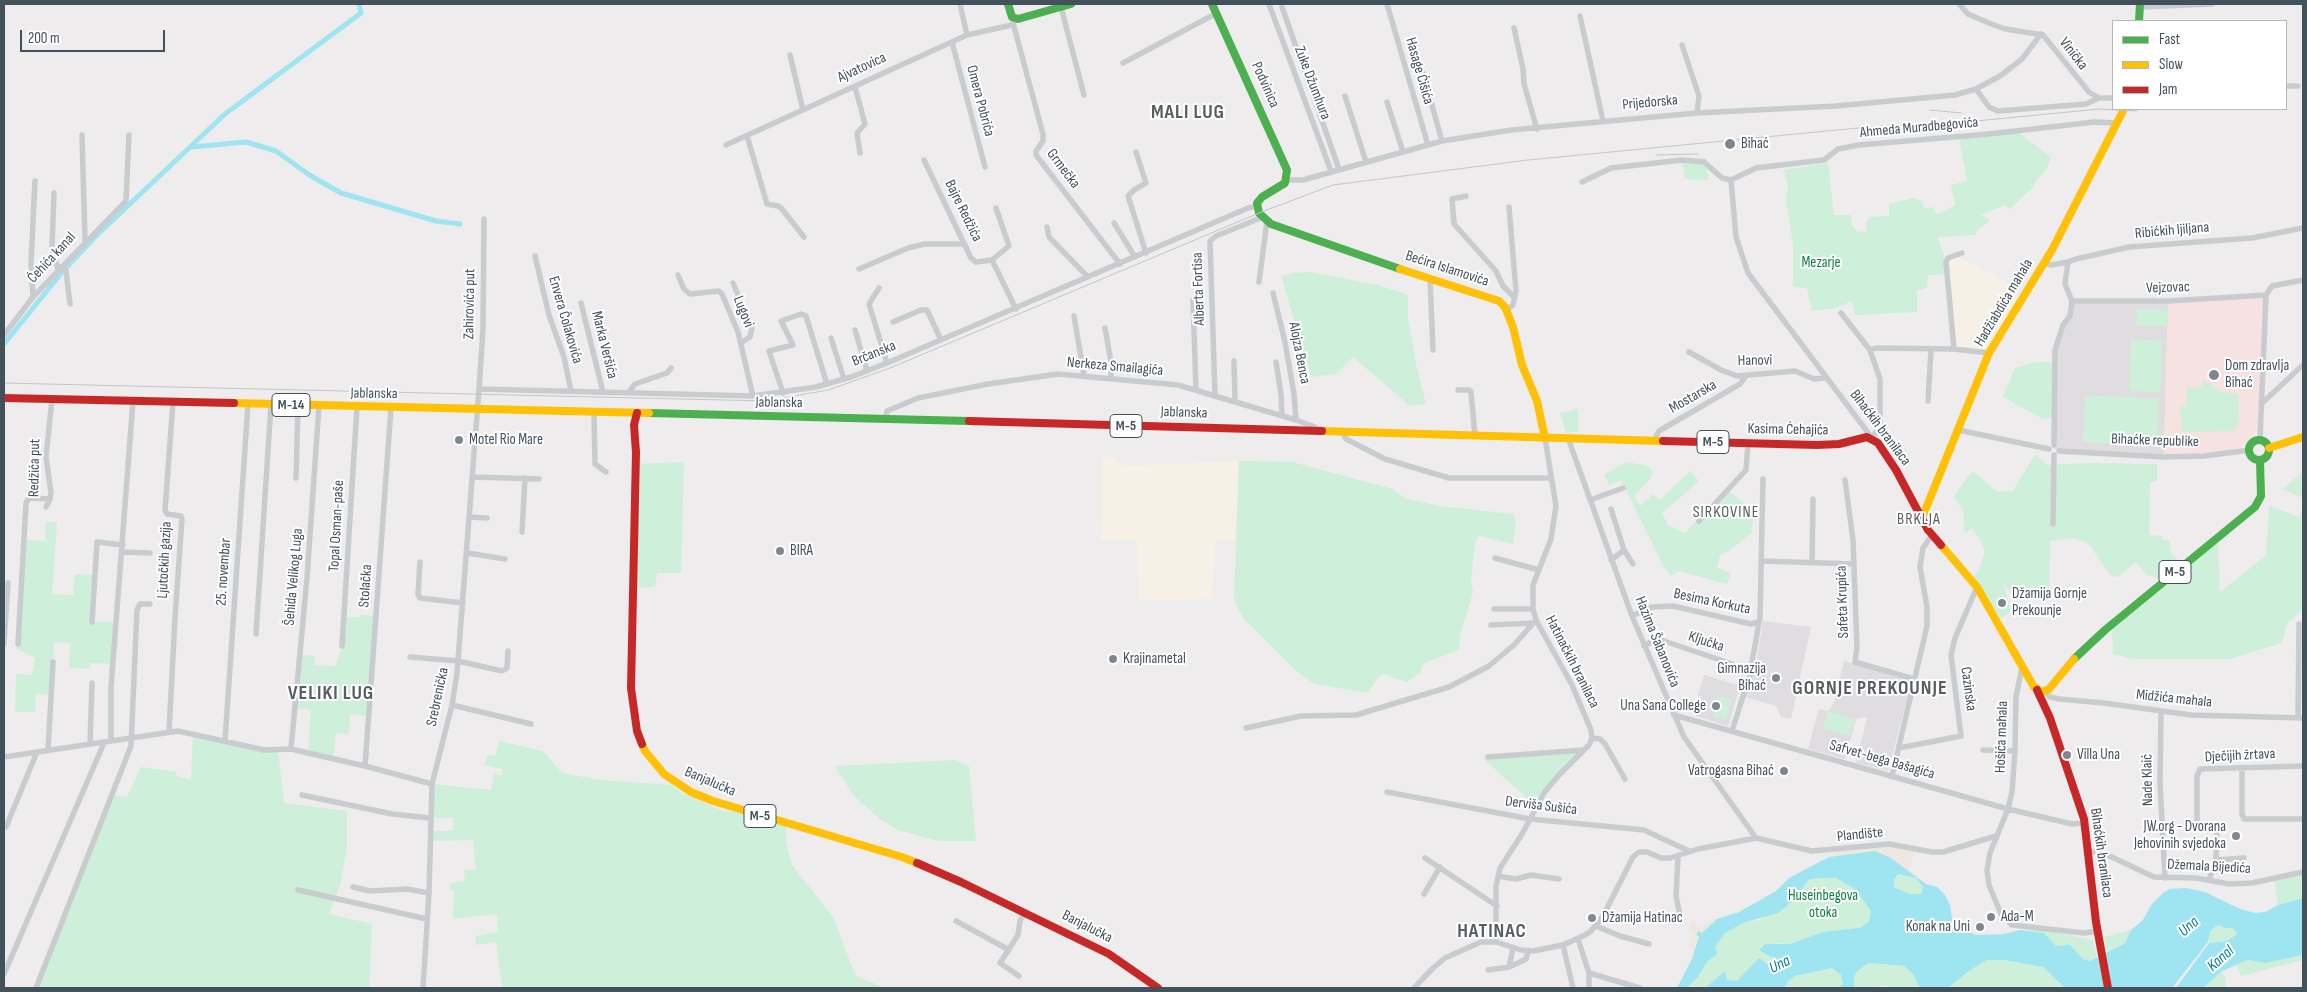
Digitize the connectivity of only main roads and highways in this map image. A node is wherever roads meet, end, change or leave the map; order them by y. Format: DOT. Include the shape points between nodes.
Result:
graph roads {
  1 [pos="1008,4"];
  2 [pos="1071,4"];
  3 [pos="1212,4"];
  4 [pos="2140,5"];
  5 [pos="2139,20"];
  6 [pos="2124,110"];
  7 [pos="1287,180"];
  8 [pos="1265,219"];
  9 [pos="4,398"];
  10 [pos="612,413"];
  11 [pos="638,414"];
  12 [pos="634,430"];
  13 [pos="2303,437"];
  14 [pos="1549,438"];
  15 [pos="1872,438"];
  16 [pos="2269,448"];
  17 [pos="636,452"];
  18 [pos="2260,460"];
  19 [pos="1922,518"];
  20 [pos="2045,691"];
  21 [pos="1158,988"];
  22 [pos="2108,988"];
  1 -- 2 [label="main road, Ajvatovica" via="1013,22"];
  3 -- 7 [label="main road, Podvinica" via="1285,163"];
  4 -- 5 [label="main road"];
  6 -- 19 [label="main road, Hadžiabdića mahala" via="2044,263 1990,353"];
  7 -- 8 [label="main road, Prijedorska" via="1259,200 1257,206"];
  8 -- 14 [label="main road, Bećira Islamovića" via="1430,280 1499,301 1513,327 1522,365"];
  9 -- 10 [label="main road, Jablanska / M-14"];
  10 -- 11 [label="main road, Jablanska / M-14"];
  10 -- 12 [label="main road" via="628,422"];
  11 -- 12 [label="main road, M-5"];
  11 -- 14 [label="main road, Jablanska / M-5"];
  11 -- 17 [label="main road, M-5"];
  12 -- 17 [label="main road, M-5"];
  13 -- 16 [label="main road"];
  14 -- 15 [label="main road, Kasima Ćehajića / M-5" via="1829,445"];
  15 -- 19 [label="main road, Bihaćkih branilaca" via="1896,470"];
  16 -- 18 [label="main road" via="2268,455"];
  16 -- 18 [label="main road" via="2260,440 2252,444 2250,450 2254,458"];
  17 -- 21 [label="main road, Banjalučka / M-5" via="631,688 637,731 645,751 664,774 691,792 713,801 902,857 960,882 1109,954"];
  18 -- 20 [label="main road, M-5" via="2261,496 2255,507 2098,636"];
  19 -- 20 [label="main road, Bihaćkih branilaca" via="1932,535 1977,587 2022,665"];
  20 -- 22 [label="main road, Bihaćkih branilaca" via="2047,712 2085,824"];
}
